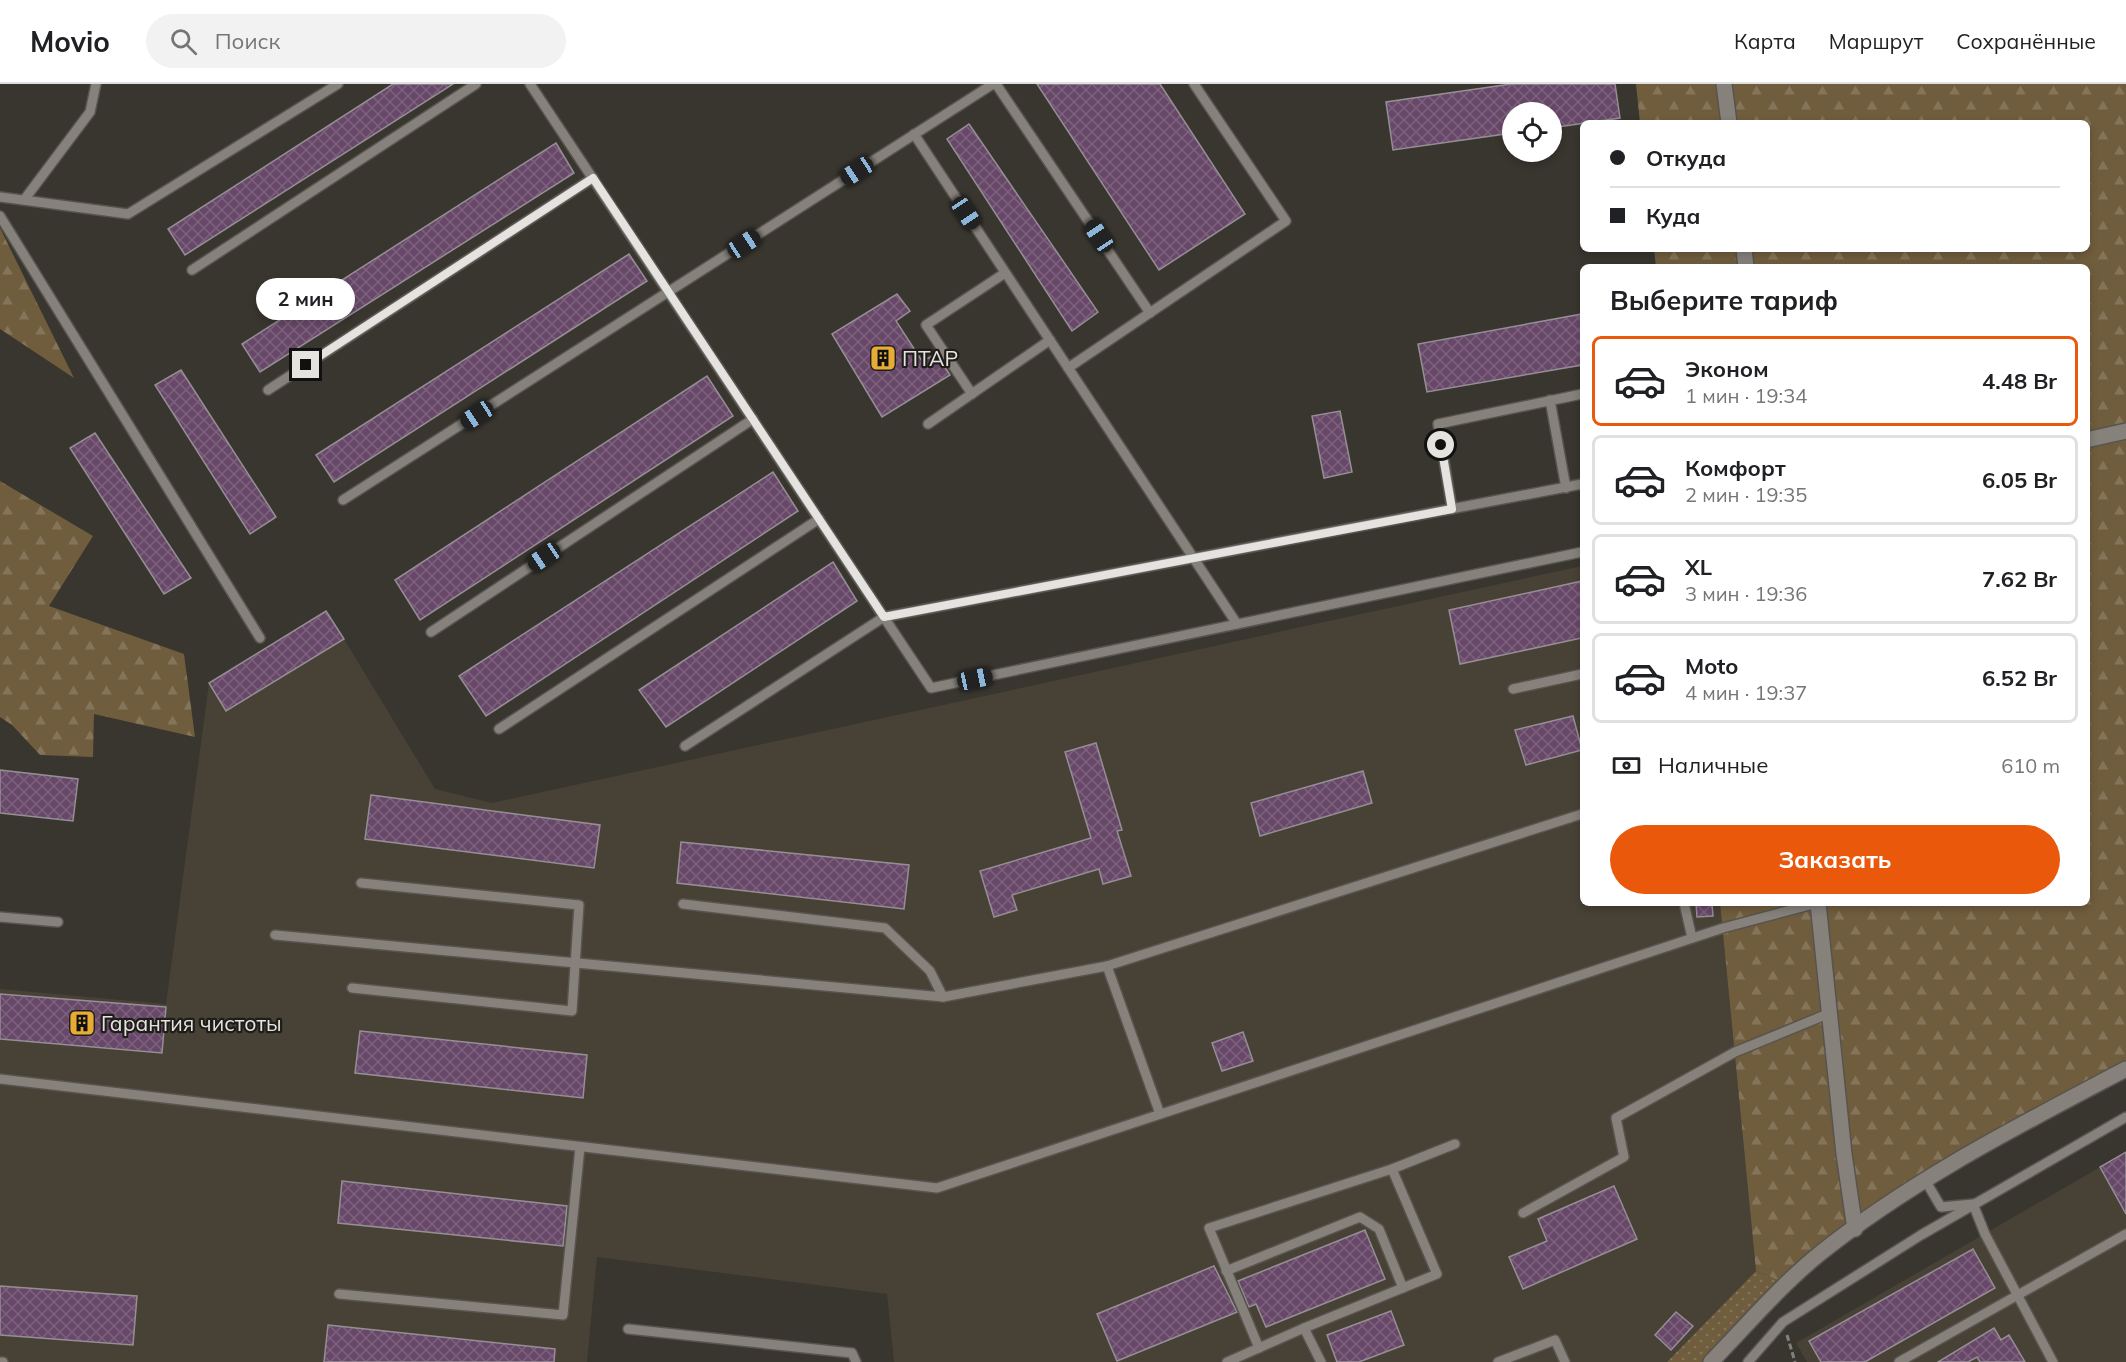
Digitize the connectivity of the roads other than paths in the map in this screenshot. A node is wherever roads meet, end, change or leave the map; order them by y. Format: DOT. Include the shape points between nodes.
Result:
graph roads {
  1 [pos="96,84"];
  2 [pos="338,84"];
  3 [pos="476,84"];
  4 [pos="530,84"];
  5 [pos="994,84"];
  6 [pos="1194,84"];
  7 [pos="1724,84"];
  8 [pos="1729,120"];
  9 [pos="914,134"];
  10 [pos="593,178"];
  11 [pos="0,197"];
  12 [pos="24,200"];
  13 [pos="0,216"];
  14 [pos="192,270"];
  15 [pos="1005,273"];
  16 [pos="669,292"];
  17 [pos="1150,313"];
  18 [pos="1050,340"];
  19 [pos="1068,368"];
  20 [pos="268,390"];
  21 [pos="1580,393"];
  22 [pos="972,394"];
  23 [pos="1550,400"];
  24 [pos="753,419"];
  25 [pos="928,424"];
  26 [pos="2126,431"];
  27 [pos="2090,439"];
  28 [pos="1580,484"];
  29 [pos="1566,488"];
  30 [pos="343,500"];
  31 [pos="1452,509"];
  32 [pos="819,519"];
  33 [pos="1580,552"];
  34 [pos="1194,558"];
  35 [pos="884,617"];
  36 [pos="1238,624"];
  37 [pos="431,632"];
  38 [pos="260,638"];
  39 [pos="1580,674"];
  40 [pos="1513,689"];
  41 [pos="499,729"];
  42 [pos="685,746"];
  43 [pos="1580,815"];
  44 [pos="361,884"];
  45 [pos="683,904"];
  46 [pos="1685,906"];
  47 [pos="1806,906"];
  48 [pos="1817,906"];
  49 [pos="0,917"];
  50 [pos="58,922"];
  51 [pos="275,935"];
  52 [pos="1692,938"];
  53 [pos="577,963"];
  54 [pos="1107,966"];
  55 [pos="352,988"];
  56 [pos="943,997"];
  57 [pos="1830,1013"];
  58 [pos="2126,1069"];
  59 [pos="0,1079"];
  60 [pos="1160,1114"];
  61 [pos="2126,1118"];
  62 [pos="1455,1143"];
  63 [pos="580,1147"];
  64 [pos="1392,1169"];
  65 [pos="1925,1180"];
  66 [pos="1973,1204"];
  67 [pos="1523,1213"];
  68 [pos="1855,1229"];
  69 [pos="2126,1234"];
  70 [pos="1226,1271"];
  71 [pos="1403,1288"];
  72 [pos="339,1294"];
  73 [pos="2018,1294"];
  74 [pos="1304,1328"];
  75 [pos="628,1329"];
  76 [pos="1259,1348"];
  77 [pos="856,1362"];
  78 [pos="1227,1362"];
  79 [pos="1322,1362"];
  80 [pos="1498,1362"];
  81 [pos="1565,1362"];
  82 [pos="1711,1362"];
  83 [pos="1748,1362"];
  84 [pos="1899,1362"];
  85 [pos="2054,1362"];
  1 -- 12 [label="lane" via="90,112"];
  2 -- 12 [label="lane" via="128,214"];
  3 -- 14 [label="lane"];
  4 -- 10 [label="lane"];
  5 -- 9 [label="lane"];
  5 -- 17 [label="lane"];
  6 -- 17 [label="lane" via="1286,221"];
  7 -- 8 [label="main road"];
  9 -- 15 [label="lane"];
  9 -- 16 [label="lane"];
  10 -- 16 [label="lane"];
  10 -- 20 [label="lane"];
  11 -- 12 [label="lane"];
  13 -- 38 [label="lane"];
  15 -- 18 [label="lane"];
  15 -- 22 [label="lane" via="926,325"];
  16 -- 24 [label="lane"];
  16 -- 30 [label="lane"];
  17 -- 19 [label="lane"];
  18 -- 19 [label="lane"];
  18 -- 22 [label="lane"];
  19 -- 34 [label="lane"];
  21 -- 23 [label="lane"];
  22 -- 25 [label="lane"];
  23 -- 29 [label="lane"];
  23 -- 31 [label="lane" via="1438,424"];
  24 -- 32 [label="lane"];
  24 -- 37 [label="lane"];
  26 -- 27 [label="main road"];
  28 -- 29 [label="lane"];
  29 -- 31 [label="lane"];
  31 -- 34 [label="lane"];
  32 -- 35 [label="lane"];
  32 -- 41 [label="lane"];
  33 -- 36 [label="lane"];
  34 -- 35 [label="lane"];
  34 -- 36 [label="lane"];
  35 -- 36 [label="lane" via="931,688"];
  35 -- 42 [label="lane"];
  39 -- 40 [label="lane"];
  43 -- 54 [label="lane"];
  44 -- 53 [label="lane" via="579,905"];
  45 -- 56 [label="lane" via="885,928 930,971"];
  46 -- 52 [label="lane"];
  47 -- 52 [label="lane"];
  48 -- 57 [label="main road"];
  49 -- 50 [label="lane"];
  51 -- 53 [label="lane"];
  52 -- 60 [label="lane"];
  53 -- 55 [label="lane" via="572,1011"];
  53 -- 56 [label="lane"];
  54 -- 56 [label="lane"];
  54 -- 60 [label="lane"];
  57 -- 67 [label="lane" via="1735,1052 1616,1118 1624,1157"];
  57 -- 68 [label="main road"];
  58 -- 65 [label="main road"];
  59 -- 63 [label="lane"];
  60 -- 63 [label="lane" via="937,1188"];
  61 -- 66 [label="lane"];
  62 -- 64 [label="lane"];
  63 -- 72 [label="lane" via="563,1315"];
  64 -- 70 [label="lane" via="1209,1228"];
  64 -- 71 [label="lane" via="1437,1274"];
  65 -- 66 [label="lane" via="1941,1207"];
  65 -- 68 [label="main road"];
  66 -- 73 [label="lane"];
  66 -- 83 [label="lane" via="1784,1322"];
  68 -- 82 [label="main road" via="1818,1255"];
  69 -- 73 [label="lane"];
  70 -- 71 [label="lane" via="1360,1217 1379,1229"];
  70 -- 76 [label="lane"];
  71 -- 74 [label="lane"];
  73 -- 84 [label="lane"];
  73 -- 85 [label="lane"];
  74 -- 76 [label="lane"];
  74 -- 79 [label="lane"];
  75 -- 77 [label="lane" via="852,1353"];
  76 -- 78 [label="lane"];
  80 -- 81 [label="lane" via="1555,1340"];
}
